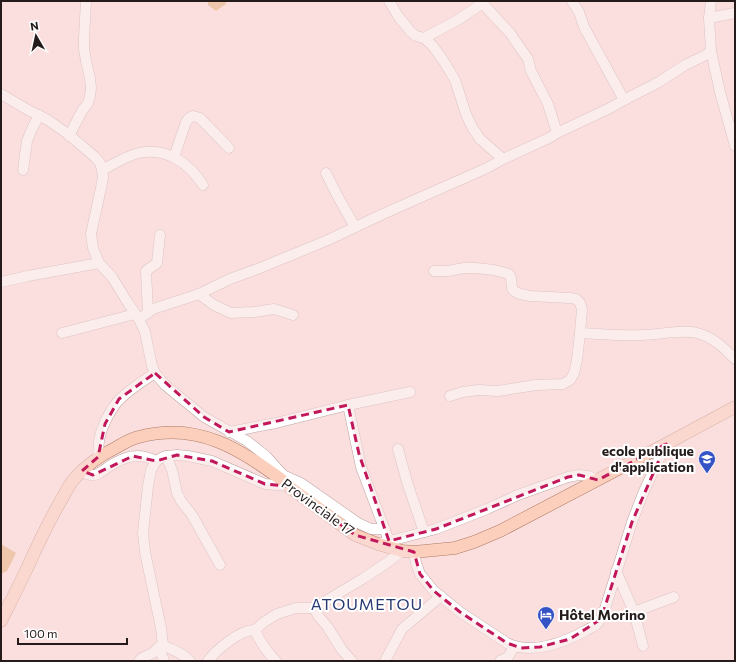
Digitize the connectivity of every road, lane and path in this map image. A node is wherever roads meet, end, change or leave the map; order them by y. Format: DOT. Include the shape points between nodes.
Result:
graph roads {
  1 [pos="86,1"];
  2 [pos="389,1"];
  3 [pos="572,1"];
  4 [pos="711,1"];
  5 [pos="735,13"];
  6 [pos="710,18"];
  7 [pos="424,38"];
  8 [pos="710,51"];
  9 [pos="1,94"];
  10 [pos="624,100"];
  11 [pos="39,115"];
  12 [pos="557,133"];
  13 [pos="69,136"];
  14 [pos="735,146"];
  15 [pos="228,148"];
  16 [pos="174,157"];
  17 [pos="503,159"];
  18 [pos="23,170"];
  19 [pos="102,170"];
  20 [pos="326,173"];
  21 [pos="204,185"];
  22 [pos="355,227"];
  23 [pos="160,235"];
  24 [pos="99,263"];
  25 [pos="434,271"];
  26 [pos="1,282"];
  27 [pos="199,294"];
  28 [pos="141,315"];
  29 [pos="293,315"];
  30 [pos="62,333"];
  31 [pos="580,333"];
  32 [pos="735,359"];
  33 [pos="155,373"];
  34 [pos="410,392"];
  35 [pos="450,396"];
  36 [pos="348,405"];
  37 [pos="735,407"];
  38 [pos="229,432"];
  39 [pos="666,444"];
  40 [pos="398,448"];
  41 [pos="166,456"];
  42 [pos="98,457"];
  43 [pos="156,461"];
  44 [pos="82,471"];
  45 [pos="598,480"];
  46 [pos="286,481"];
  47 [pos="385,529"];
  48 [pos="424,532"];
  49 [pos="384,543"];
  50 [pos="408,551"];
  51 [pos="220,565"];
  52 [pos="616,571"];
  53 [pos="441,596"];
  54 [pos="674,597"];
  55 [pos="314,608"];
  56 [pos="634,612"];
  57 [pos="1,621"];
  58 [pos="255,630"];
  59 [pos="161,646"];
  60 [pos="643,646"];
  61 [pos="514,647"];
  62 [pos="506,660"];
  63 [pos="139,661"];
  64 [pos="164,661"];
  65 [pos="190,661"];
  66 [pos="208,661"];
  67 [pos="276,661"];
  68 [pos="352,661"];
  69 [pos="385,661"];
  1 -- 13 [label="street" via="84,48 90,78 90,96"];
  2 -- 7 [label="street" via="411,32"];
  3 -- 10 [label="street"];
  4 -- 6 [label="street"];
  5 -- 6 [label="street"];
  6 -- 8 [label="street"];
  7 -- 12 [label="street" via="480,5 485,6 510,33 528,59 531,71 548,104"];
  7 -- 17 [label="street" via="436,50 455,80 466,114 476,133"];
  8 -- 10 [label="street"];
  8 -- 14 [label="street"];
  9 -- 11 [label="street"];
  10 -- 12 [label="street"];
  11 -- 13 [label="street"];
  11 -- 18 [label="street" via="27,141"];
  12 -- 17 [label="street"];
  13 -- 19 [label="street" via="96,158"];
  15 -- 16 [label="street" via="200,118 194,116 186,122"];
  16 -- 19 [label="street" via="163,153 139,153"];
  16 -- 21 [label="street" via="187,166"];
  17 -- 22 [label="street"];
  19 -- 24 [label="street" via="103,177 91,234"];
  20 -- 22 [label="street"];
  22 -- 27 [label="street"];
  23 -- 28 [label="street" via="157,263 146,271"];
  24 -- 26 [label="street"];
  24 -- 28 [label="street"];
  25 -- 31 [label="street" via="464,268 494,270 509,274 512,288 520,294 576,299 582,309"];
  27 -- 28 [label="street"];
  27 -- 29 [label="street" via="231,313 274,309"];
  28 -- 30 [label="street"];
  28 -- 33 [label="street"];
  31 -- 32 [label="street" via="696,333 707,336"];
  31 -- 35 [label="street" via="574,373 570,380 563,384 498,391 478,390"];
  33 -- 38 [label="street" via="165,385 204,417"];
  33 -- 42 [label="street" via="119,399 105,424 99,441"];
  34 -- 36 [label="street"];
  36 -- 38 [label="street"];
  36 -- 47 [label="street" via="361,467"];
  37 -- 39 [label="main road, Provinciale 17"];
  38 -- 46 [label="street" via="266,456"];
  39 -- 45 [label="main road, Provinciale 17"];
  39 -- 52 [label="street" via="644,491"];
  40 -- 48 [label="street"];
  41 -- 43 [label="street"];
  41 -- 46 [label="street" via="188,456 212,461 265,484"];
  41 -- 51 [label="street" via="177,493"];
  42 -- 44 [label="main road, Provinciale 17"];
  42 -- 46 [label="main road, Provinciale 17" via="138,437 180,433 207,437 220,442"];
  43 -- 44 [label="street" via="134,456 121,459 100,473 88,475"];
  43 -- 59 [label="street" via="151,470 148,486 143,533 161,628"];
  44 -- 57 [label="main road, Provinciale 17" via="57,505"];
  45 -- 48 [label="street" via="579,475 568,477"];
  45 -- 50 [label="main road, Provinciale 17" via="474,542 455,548"];
  46 -- 47 [label="street" via="301,483 358,524 371,529"];
  46 -- 49 [label="main road, Provinciale 17" via="354,535"];
  47 -- 49 [label="street"];
  48 -- 49 [label="street"];
  49 -- 50 [label="main road, Provinciale 17"];
  50 -- 53 [label="street" via="420,574"];
  50 -- 55 [label="street"];
  52 -- 56 [label="street"];
  52 -- 61 [label="street" via="604,612 595,625 570,639 540,648"];
  53 -- 61 [label="street" via="460,612"];
  53 -- 69 [label="street" via="402,629"];
  54 -- 56 [label="street"];
  55 -- 58 [label="street" via="296,608 277,614"];
  55 -- 68 [label="street"];
  56 -- 60 [label="street"];
  58 -- 66 [label="street" via="250,629 235,638 213,654"];
  58 -- 67 [label="street"];
  59 -- 63 [label="street"];
  59 -- 64 [label="street"];
  59 -- 65 [label="street" via="180,653"];
  61 -- 62 [label="street"];
}
